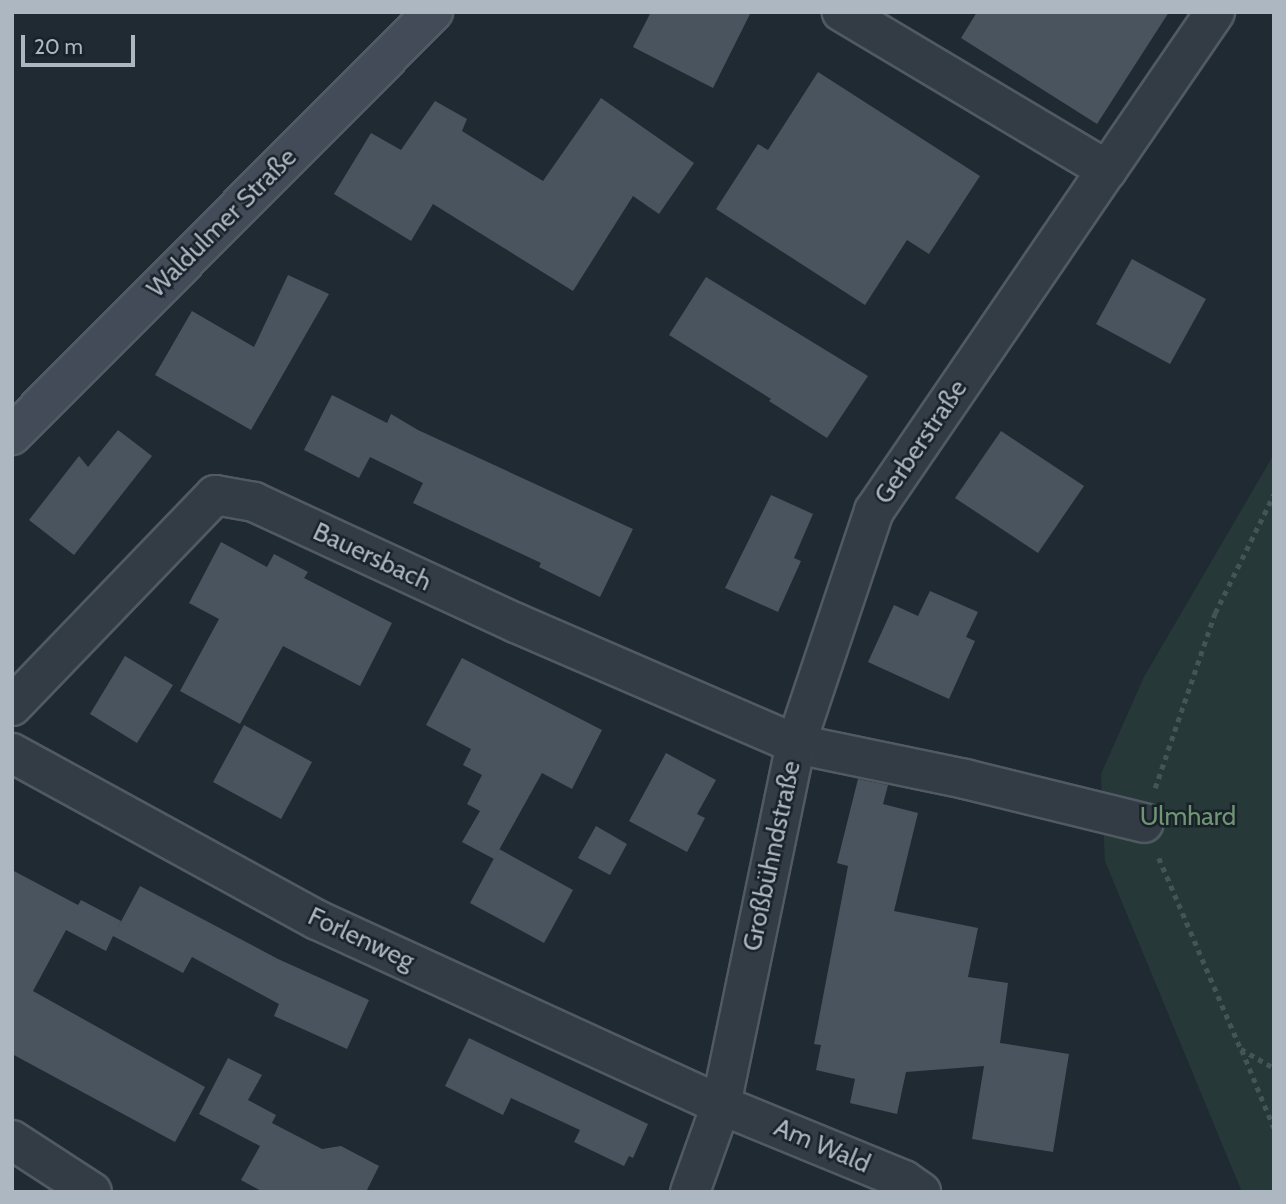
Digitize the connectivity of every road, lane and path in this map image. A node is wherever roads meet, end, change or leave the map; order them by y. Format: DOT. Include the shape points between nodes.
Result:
graph roads {
  1 [pos="433,12"];
  2 [pos="1215,12"];
  3 [pos="862,17"];
  4 [pos="1107,170"];
  5 [pos="12,435"];
  6 [pos="1274,494"];
  7 [pos="12,706"];
  8 [pos="796,744"];
  9 [pos="12,753"];
  10 [pos="1144,823"];
  11 [pos="1241,1049"];
  12 [pos="1274,1068"];
  13 [pos="721,1105"];
  14 [pos="1274,1128"];
  15 [pos="12,1140"];
  16 [pos="92,1192"];
  17 [pos="690,1192"];
  18 [pos="921,1192"];
  1 -- 5 [label="street, Waldulmer Straße"];
  2 -- 4 [label="street, Gerberstraße"];
  3 -- 4 [label="street"];
  4 -- 8 [label="street, Gerberstraße" via="874,511"];
  6 -- 10 [label="path" via="1215,614"];
  7 -- 8 [label="street, Bauersbach" via="215,495 254,502 516,623"];
  8 -- 10 [label="street, Großbühndstraße"];
  8 -- 13 [label="street, Großbühndstraße"];
  9 -- 13 [label="street, Forlenweg" via="317,920"];
  10 -- 11 [label="path"];
  11 -- 12 [label="path"];
  11 -- 14 [label="path"];
  13 -- 17 [label="street, Großbühndstraße"];
  13 -- 18 [label="street, Am Wald" via="904,1180"];
  15 -- 16 [label="street"];
}
